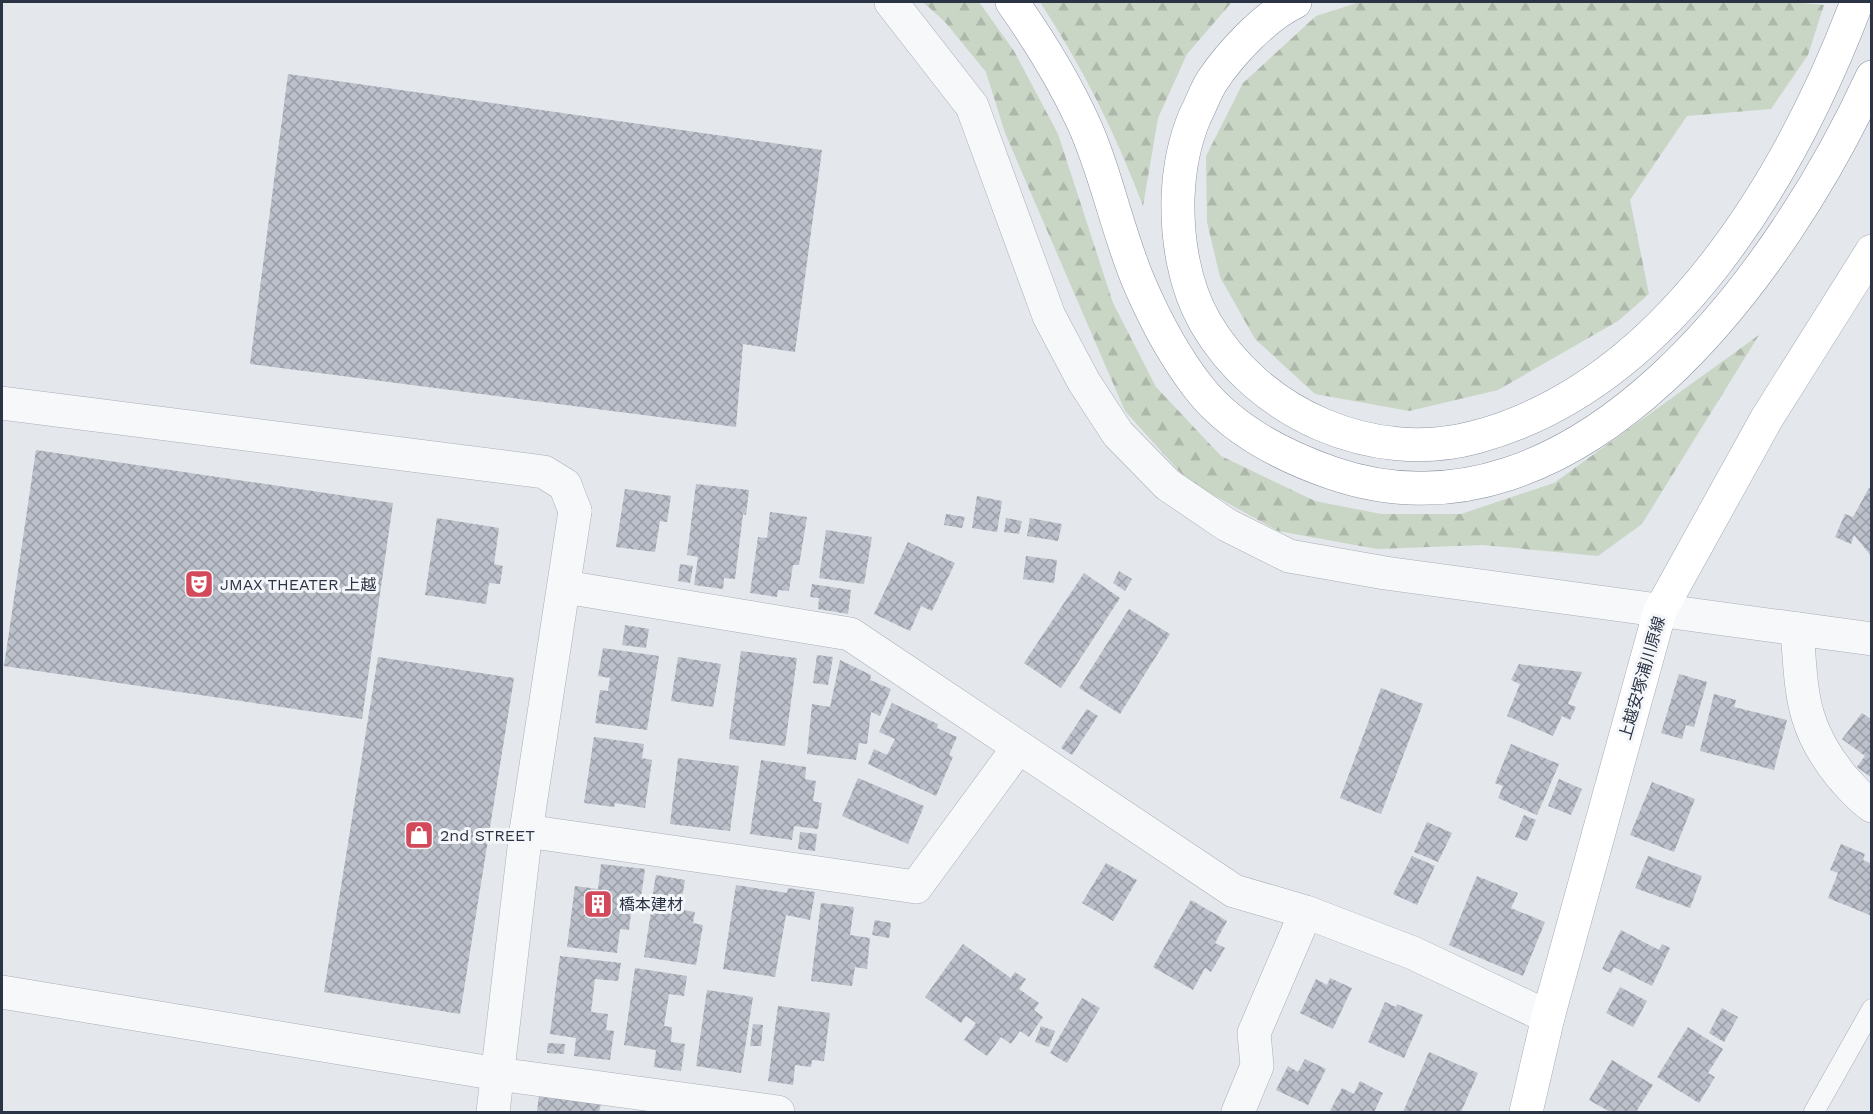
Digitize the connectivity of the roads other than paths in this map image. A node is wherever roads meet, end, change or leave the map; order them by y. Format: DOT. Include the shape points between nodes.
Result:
graph roads {
  1 [pos="891,2"];
  2 [pos="1012,2"];
  3 [pos="1294,2"];
  4 [pos="1857,2"];
  5 [pos="1872,77"];
  6 [pos="1872,251"];
  7 [pos="2,403"];
  8 [pos="565,587"];
  9 [pos="1660,611"];
  10 [pos="1797,629"];
  11 [pos="1872,639"];
  12 [pos="1018,748"];
  13 [pos="1872,806"];
  14 [pos="526,831"];
  15 [pos="1306,912"];
  16 [pos="2,992"];
  17 [pos="1872,1009"];
  18 [pos="1548,1017"];
  19 [pos="498,1074"];
  20 [pos="493,1113"];
  21 [pos="778,1113"];
  22 [pos="1238,1113"];
  23 [pos="1526,1113"];
  24 [pos="1814,1113"];
  1 -- 9 [label="street" via="972,106 1049,316 1084,382 1118,434 1168,485 1227,525 1288,556"];
  2 -- 5 [label="main road" via="1043,46 1084,123 1139,283 1167,344 1202,392 1243,430 1297,461 1354,481 1408,489 1466,486 1525,467 1579,441 1631,406 1662,379 1736,301 1789,228 1834,153"];
  3 -- 4 [label="main road" via="1249,37 1211,82 1188,132 1179,177 1177,227 1187,277 1205,321 1233,360 1270,397 1315,423 1365,440 1418,445 1475,437 1532,416 1585,387 1636,349 1727,248 1769,185 1808,114"];
  6 -- 9 [label="main road, 上越安塚浦川原線" via="1767,418"];
  7 -- 8 [label="street" via="544,472 566,485 575,511"];
  8 -- 12 [label="street" via="850,634"];
  8 -- 14 [label="street"];
  9 -- 10 [label="street"];
  9 -- 18 [label="main road, 上越安塚浦川原線"];
  10 -- 11 [label="street"];
  10 -- 13 [label="street" via="1809,725 1822,751 1860,798"];
  12 -- 14 [label="street" via="916,886"];
  12 -- 15 [label="street" via="1234,891"];
  14 -- 19 [label="street"];
  15 -- 18 [label="street" via="1413,953"];
  15 -- 22 [label="street" via="1254,1034 1257,1066"];
  16 -- 19 [label="street"];
  17 -- 24 [label="lane"];
  18 -- 23 [label="main road, 上越安塚浦川原線"];
  19 -- 20 [label="street"];
  19 -- 21 [label="street"];
}
